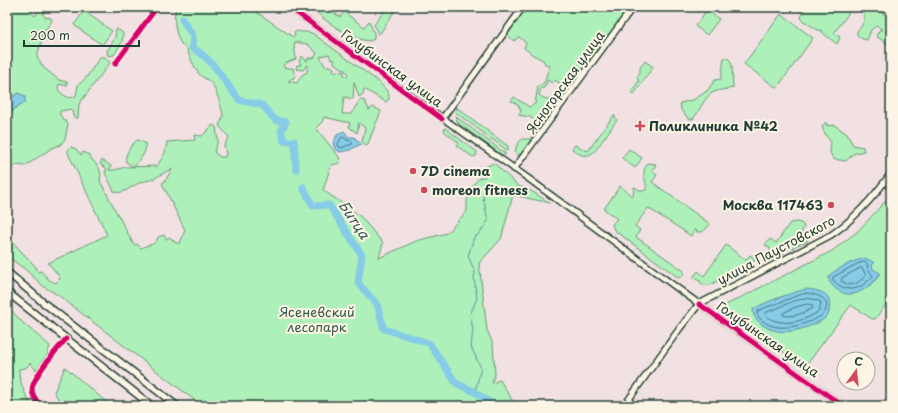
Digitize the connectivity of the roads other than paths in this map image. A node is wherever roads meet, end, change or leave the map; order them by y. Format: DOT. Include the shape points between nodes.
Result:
graph roads {
  1 [pos="157,7"];
  2 [pos="289,7"];
  3 [pos="523,7"];
  4 [pos="633,7"];
  5 [pos="115,64"];
  6 [pos="442,119"];
  7 [pos="514,169"];
  8 [pos="891,173"];
  9 [pos="7,272"];
  10 [pos="7,292"];
  11 [pos="699,304"];
  12 [pos="66,339"];
  13 [pos="41,406"];
  14 [pos="152,406"];
  15 [pos="177,406"];
  16 [pos="624,406"];
  17 [pos="843,406"];
  1 -- 5 [label="street"];
  2 -- 6 [label="main road, Голубинская улица"];
  3 -- 6 [label="main road"];
  4 -- 7 [label="main road, Ясногорская улица"];
  6 -- 7 [label="main road, Голубинская улица"];
  7 -- 11 [label="main road, Голубинская улица"];
  8 -- 11 [label="main road, улица Паустовского" via="860,212 831,235"];
  9 -- 15 [label="highway"];
  10 -- 12 [label="highway"];
  11 -- 16 [label="main road"];
  11 -- 17 [label="main road, Голубинская улица"];
  12 -- 13 [label="street" via="54,352 34,384 34,397"];
  12 -- 14 [label="highway"];
}
